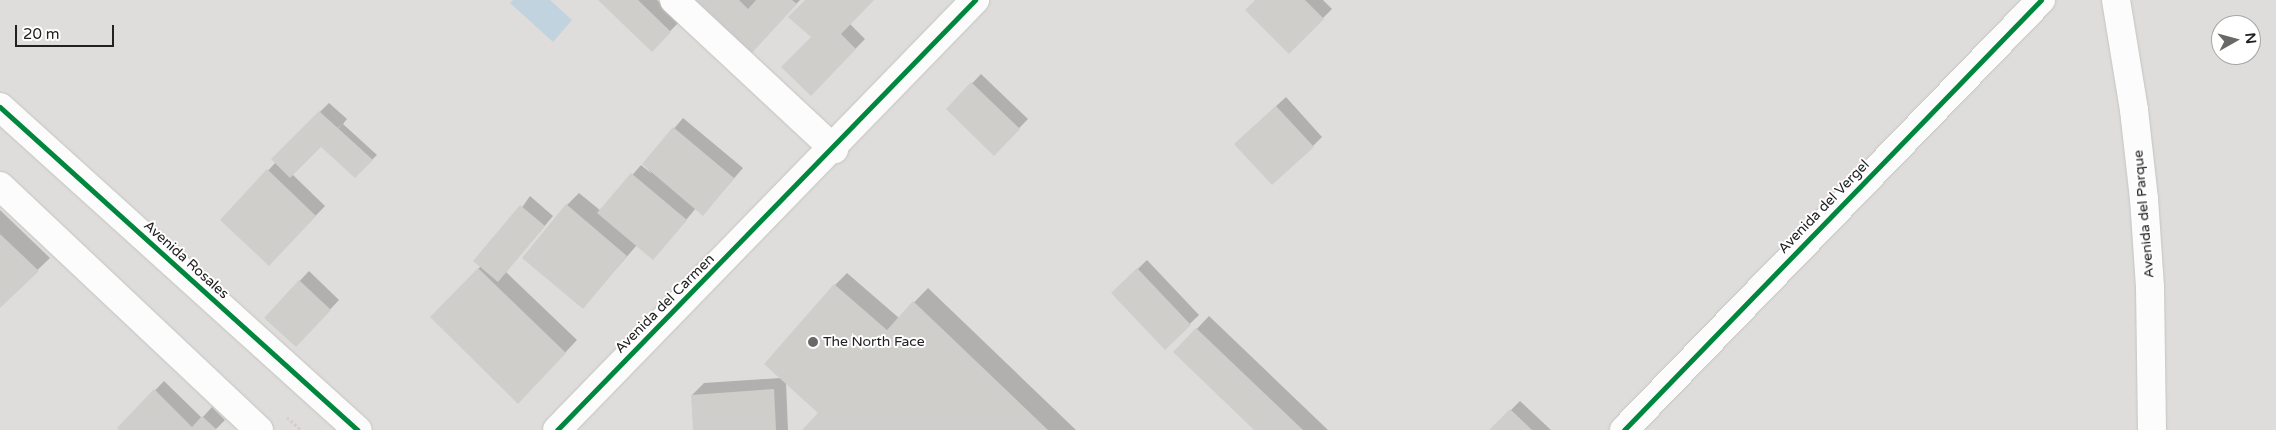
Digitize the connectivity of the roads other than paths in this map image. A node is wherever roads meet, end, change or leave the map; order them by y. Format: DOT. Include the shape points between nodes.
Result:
graph roads {
  1 [pos="674,0"];
  2 [pos="975,0"];
  3 [pos="2040,0"];
  4 [pos="2116,0"];
  5 [pos="0,107"];
  6 [pos="834,149"];
  7 [pos="0,186"];
  8 [pos="259,430"];
  9 [pos="358,430"];
  10 [pos="557,430"];
  11 [pos="1624,430"];
  12 [pos="2152,430"];
  1 -- 6 [label="street"];
  2 -- 6 [label="street, Avenida del Carmen"];
  3 -- 11 [label="street, Avenida del Vergel"];
  4 -- 12 [label="street, Avenida del Parque" via="2144,199 2150,287"];
  5 -- 9 [label="street, Avenida Rosales"];
  6 -- 10 [label="street, Avenida del Carmen"];
  7 -- 8 [label="street"];
}
